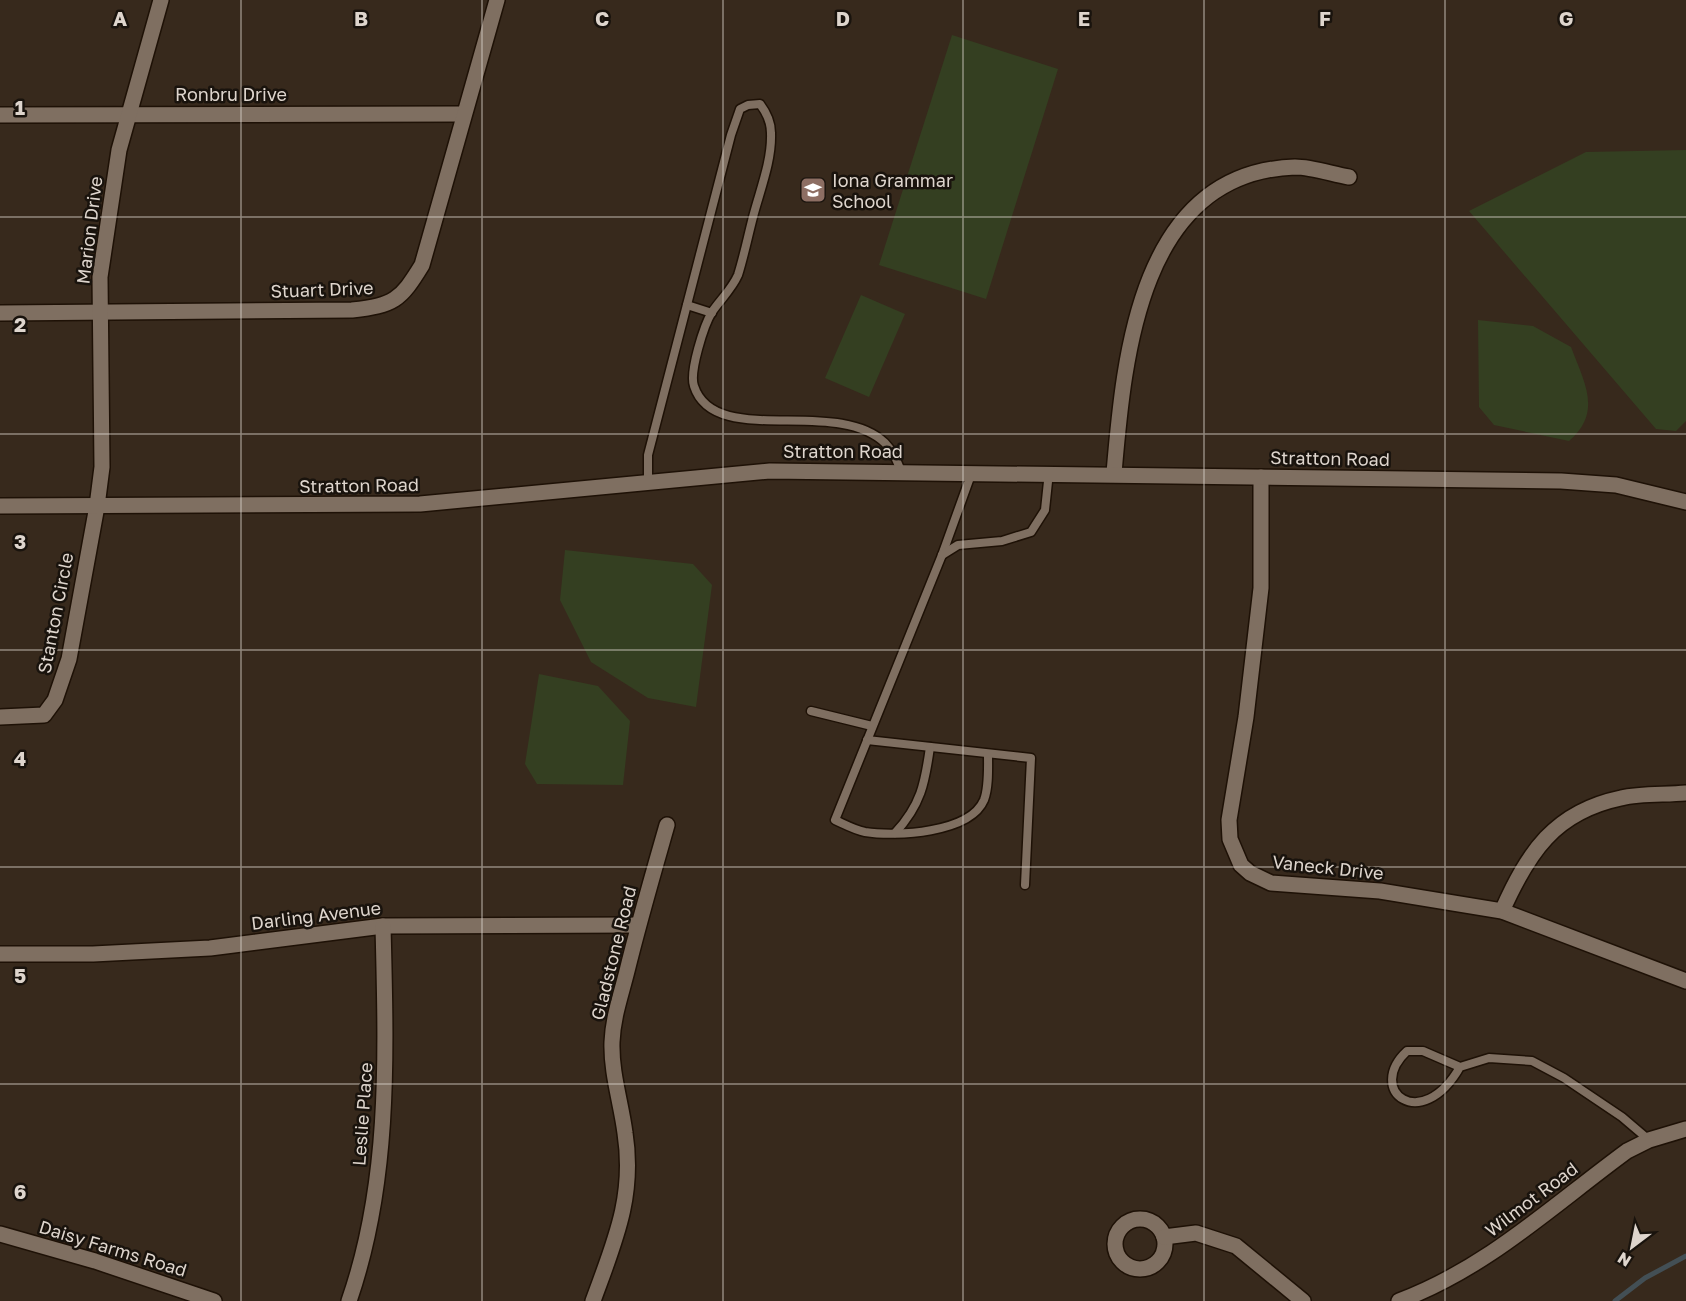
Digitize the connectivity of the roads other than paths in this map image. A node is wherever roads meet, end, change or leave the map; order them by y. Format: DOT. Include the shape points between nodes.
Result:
graph roads {
  1 [pos="161,0"];
  2 [pos="497,0"];
  3 [pos="129,113"];
  4 [pos="463,114"];
  5 [pos="0,115"];
  6 [pos="1349,177"];
  7 [pos="687,305"];
  8 [pos="100,312"];
  9 [pos="0,313"];
  10 [pos="712,313"];
  11 [pos="901,471"];
  12 [pos="972,472"];
  13 [pos="1048,472"];
  14 [pos="1114,473"];
  15 [pos="1262,477"];
  16 [pos="648,482"];
  17 [pos="1686,502"];
  18 [pos="0,506"];
  19 [pos="97,506"];
  20 [pos="942,555"];
  21 [pos="811,711"];
  22 [pos="0,717"];
  23 [pos="872,726"];
  24 [pos="867,740"];
  25 [pos="930,747"];
  26 [pos="988,754"];
  27 [pos="1686,793"];
  28 [pos="667,825"];
  29 [pos="895,833"];
  30 [pos="1025,885"];
  31 [pos="1502,911"];
  32 [pos="637,925"];
  33 [pos="383,926"];
  34 [pos="0,954"];
  35 [pos="1686,981"];
  36 [pos="1460,1067"];
  37 [pos="1686,1129"];
  38 [pos="1649,1140"];
  39 [pos="0,1234"];
  40 [pos="1164,1237"];
  41 [pos="1285,1294"];
  42 [pos="214,1301"];
  43 [pos="349,1301"];
  44 [pos="593,1301"];
  45 [pos="1303,1301"];
  46 [pos="1399,1301"];
  1 -- 3 [label="street, Marion Drive"];
  2 -- 4 [label="street, Stuart Drive"];
  3 -- 4 [label="street, Ronbru Drive"];
  3 -- 5 [label="street, Ronbru Drive"];
  3 -- 8 [label="street, Marion Drive" via="119,150 100,277"];
  4 -- 8 [label="street, Stuart Drive" via="422,265 397,300 384,306 352,310"];
  6 -- 14 [label="street" via="1297,167 1256,171 1228,184 1190,210 1147,284 1134,326 1123,377"];
  7 -- 10 [label="lane"];
  7 -- 10 [label="lane" via="737,114 748,105 759,104 767,112 772,131 769,160 737,276"];
  7 -- 16 [label="lane" via="648,455"];
  8 -- 9 [label="street, Stuart Drive"];
  8 -- 19 [label="street, Marion Drive" via="102,467"];
  10 -- 11 [label="lane" via="692,375 694,387 707,405 731,418 748,421 801,419 843,423 883,441"];
  11 -- 12 [label="street, Stratton Road"];
  11 -- 16 [label="street, Stratton Road" via="770,471"];
  12 -- 13 [label="street, Stratton Road"];
  12 -- 20 [label="lane"];
  13 -- 14 [label="street, Stratton Road"];
  13 -- 20 [label="lane" via="1046,510 1031,532 1002,541 958,545"];
  14 -- 15 [label="street, Stratton Road"];
  15 -- 17 [label="street, Stratton Road" via="1588,482"];
  15 -- 31 [label="street, Vaneck Drive" via="1261,588 1229,820 1234,853 1250,873 1271,884 1380,891"];
  16 -- 19 [label="street, Stratton Road" via="420,504"];
  18 -- 19 [label="street, Stratton Road"];
  19 -- 22 [label="street, Stanton Circle" via="69,659 55,700 44,715"];
  20 -- 23 [label="lane"];
  21 -- 23 [label="lane"];
  23 -- 24 [label="lane"];
  24 -- 25 [label="lane"];
  24 -- 29 [label="lane" via="835,820 863,832"];
  25 -- 26 [label="lane"];
  25 -- 29 [label="lane" via="924,787 910,816"];
  26 -- 29 [label="lane" via="984,799 969,819 923,831"];
  26 -- 30 [label="lane" via="1032,758"];
  27 -- 31 [label="street" via="1622,797 1592,807 1560,826 1539,844 1521,870"];
  28 -- 32 [label="street, Gladstone Road"];
  31 -- 35 [label="street, Vaneck Drive"];
  32 -- 33 [label="street, Darling Avenue"];
  32 -- 44 [label="street, Gladstone Road" via="612,1042 625,1133 627,1194 615,1245"];
  33 -- 34 [label="street, Darling Avenue" via="210,948"];
  33 -- 43 [label="street, Leslie Place" via="386,1056 382,1138 376,1197"];
  36 -- 36 [label="lane" via="1423,1051 1407,1051 1395,1062 1391,1076 1396,1092 1411,1103 1427,1102 1451,1083"];
  36 -- 38 [label="lane" via="1489,1058 1532,1061 1622,1117"];
  37 -- 38 [label="street, Wilmot Road"];
  38 -- 46 [label="street, Wilmot Road" via="1628,1151 1494,1253 1454,1278"];
  39 -- 42 [label="street, Daisy Farms Road"];
  40 -- 41 [label="street" via="1190,1233 1220,1239 1259,1263"];
  41 -- 45 [label="street" via="1294,1292"];
}
